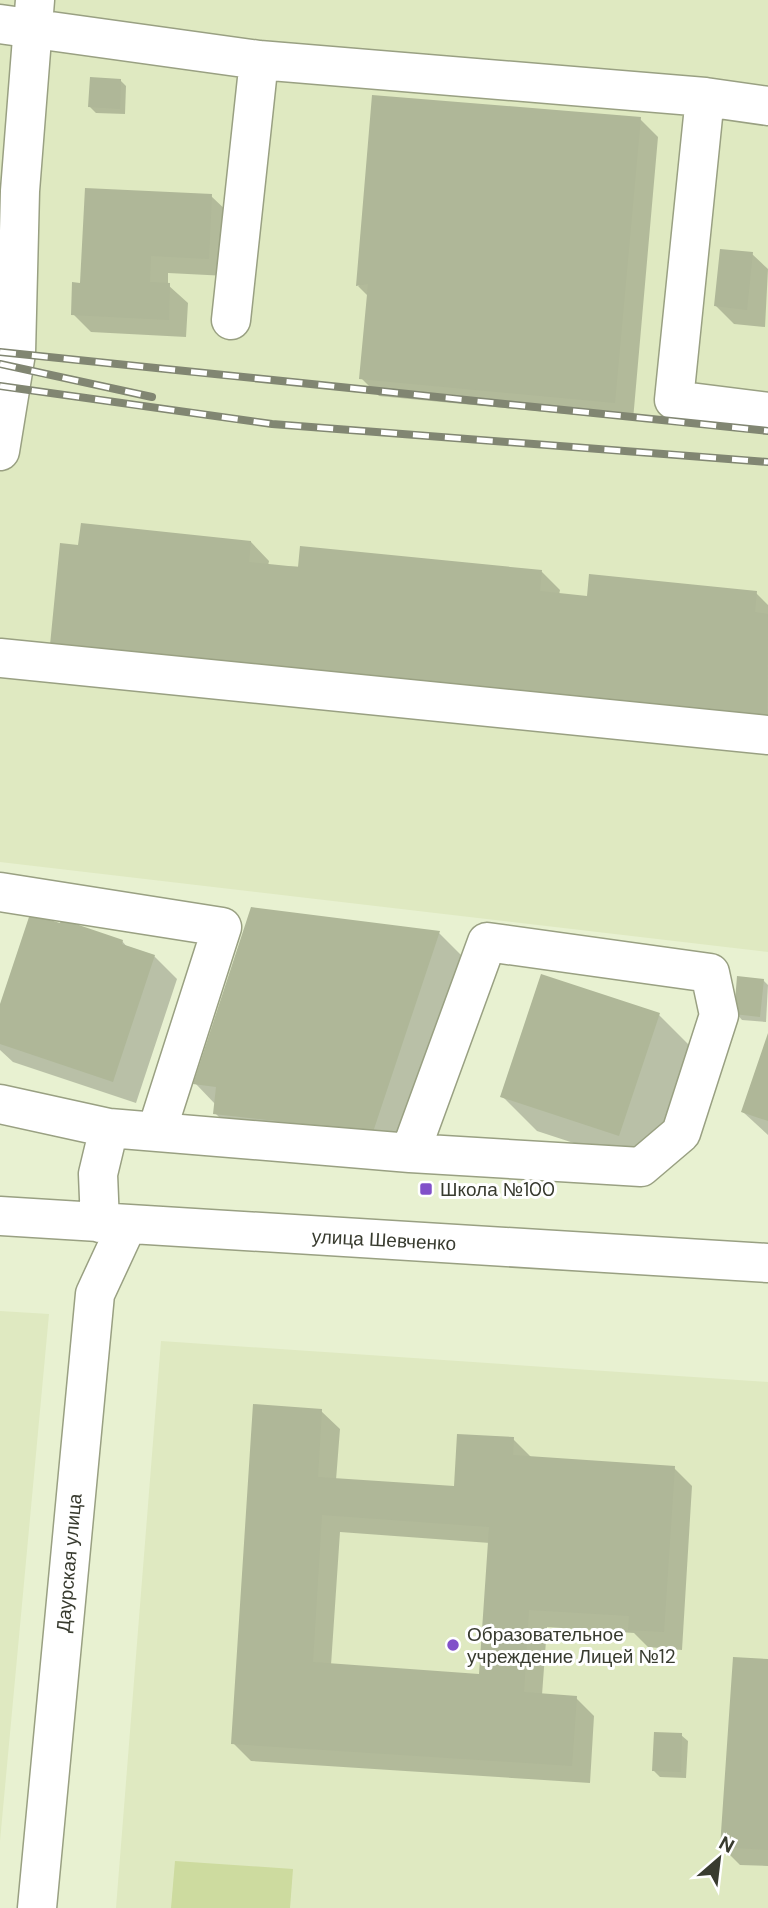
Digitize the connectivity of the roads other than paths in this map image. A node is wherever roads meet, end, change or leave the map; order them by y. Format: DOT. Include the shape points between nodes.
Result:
graph roads {
  1 [pos="23,17"];
  2 [pos="259,60"];
  3 [pos="705,97"];
  4 [pos="768,106"];
  5 [pos="231,320"];
  6 [pos="768,412"];
  7 [pos="0,451"];
  8 [pos="0,658"];
  9 [pos="768,735"];
  10 [pos="0,892"];
  11 [pos="0,1104"];
  12 [pos="109,1128"];
  13 [pos="157,1130"];
  14 [pos="410,1153"];
  15 [pos="0,1216"];
  16 [pos="113,1224"];
  17 [pos="768,1262"];
  18 [pos="37,1908"];
  1 -- 2 [label="street"];
  1 -- 7 [label="street" via="16,353"];
  2 -- 3 [label="street"];
  2 -- 5 [label="street"];
  3 -- 4 [label="street"];
  3 -- 6 [label="street" via="674,400"];
  8 -- 9 [label="street"];
  10 -- 13 [label="street" via="222,927"];
  11 -- 12 [label="street"];
  12 -- 13 [label="street"];
  12 -- 16 [label="street" via="98,1174"];
  13 -- 14 [label="street"];
  14 -- 14 [label="street" via="641,1167 681,1133 719,1015 710,973 487,942"];
  15 -- 16 [label="street, улица Шевченко"];
  16 -- 17 [label="street, улица Шевченко"];
  16 -- 18 [label="street, Даурская улица" via="95,1294"];
}
